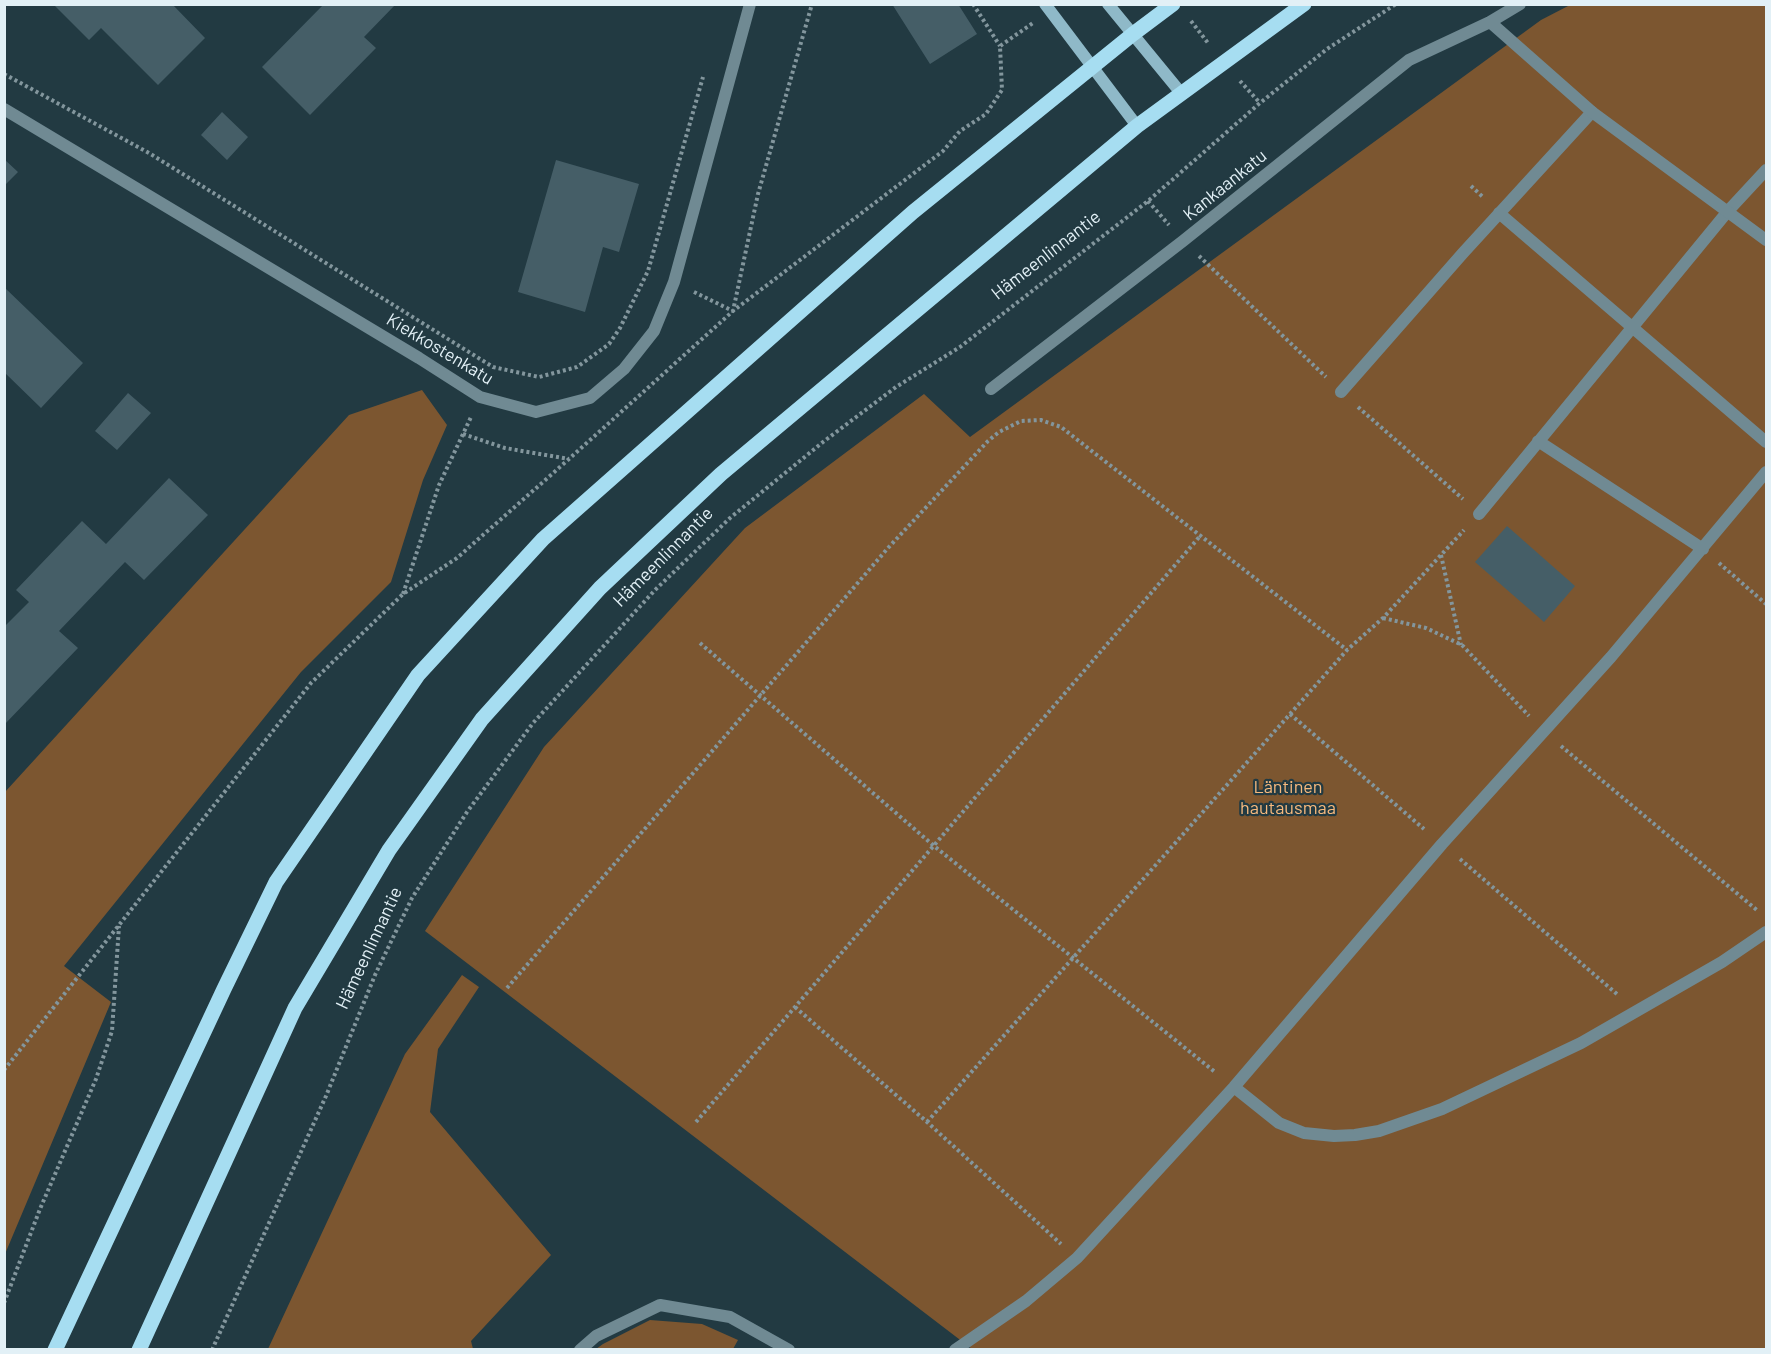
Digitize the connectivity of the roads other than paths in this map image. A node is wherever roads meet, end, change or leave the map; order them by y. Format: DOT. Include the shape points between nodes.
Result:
graph roads {
  1 [pos="750,4"];
  2 [pos="1108,4"];
  3 [pos="1173,4"];
  4 [pos="1304,4"];
  5 [pos="1520,4"];
  6 [pos="1047,8"];
  7 [pos="1490,22"];
  8 [pos="1133,34"];
  9 [pos="1094,67"];
  10 [pos="1181,93"];
  11 [pos="4,109"];
  12 [pos="1592,112"];
  13 [pos="1137,126"];
  14 [pos="1767,170"];
  15 [pos="1728,211"];
  16 [pos="1499,213"];
  17 [pos="1767,240"];
  18 [pos="1633,327"];
  19 [pos="991,389"];
  20 [pos="1341,392"];
  21 [pos="1538,441"];
  22 [pos="1767,442"];
  23 [pos="1767,472"];
  24 [pos="1479,514"];
  25 [pos="1703,549"];
  26 [pos="1767,932"];
  27 [pos="1234,1087"];
  28 [pos="55,1350"];
  29 [pos="138,1350"];
  30 [pos="580,1350"];
  31 [pos="789,1350"];
  32 [pos="955,1350"];
  1 -- 11 [label="street, Kiekkostenkatu" via="674,282 654,331 624,369 590,398 536,412 480,397"];
  2 -- 8 [label="street"];
  3 -- 8 [label="main road"];
  4 -- 10 [label="main road, Hämeenlinnantie"];
  5 -- 7 [label="street, Kankaankatu"];
  6 -- 9 [label="street"];
  7 -- 12 [label="street"];
  7 -- 19 [label="street, Kankaankatu" via="1409,60 1183,242"];
  8 -- 9 [label="main road"];
  8 -- 10 [label="street"];
  9 -- 13 [label="street"];
  9 -- 28 [label="main road" via="913,212 543,539 418,675 276,882"];
  10 -- 13 [label="main road, Hämeenlinnantie"];
  12 -- 15 [label="street"];
  12 -- 16 [label="street"];
  13 -- 29 [label="main road, Hämeenlinnantie" via="721,474 600,588 482,719 389,850 296,1008"];
  14 -- 15 [label="street"];
  15 -- 17 [label="street"];
  15 -- 18 [label="street"];
  16 -- 18 [label="street"];
  16 -- 20 [label="street"];
  18 -- 21 [label="street"];
  18 -- 22 [label="street"];
  21 -- 24 [label="street"];
  21 -- 25 [label="street"];
  23 -- 25 [label="street"];
  25 -- 27 [label="street"];
  26 -- 27 [label="street" via="1581,1043 1442,1109 1378,1131 1334,1136 1304,1133 1279,1123"];
  27 -- 32 [label="street" via="1077,1258 1026,1301"];
  30 -- 31 [label="street" via="596,1336 660,1305 730,1317"];
}
